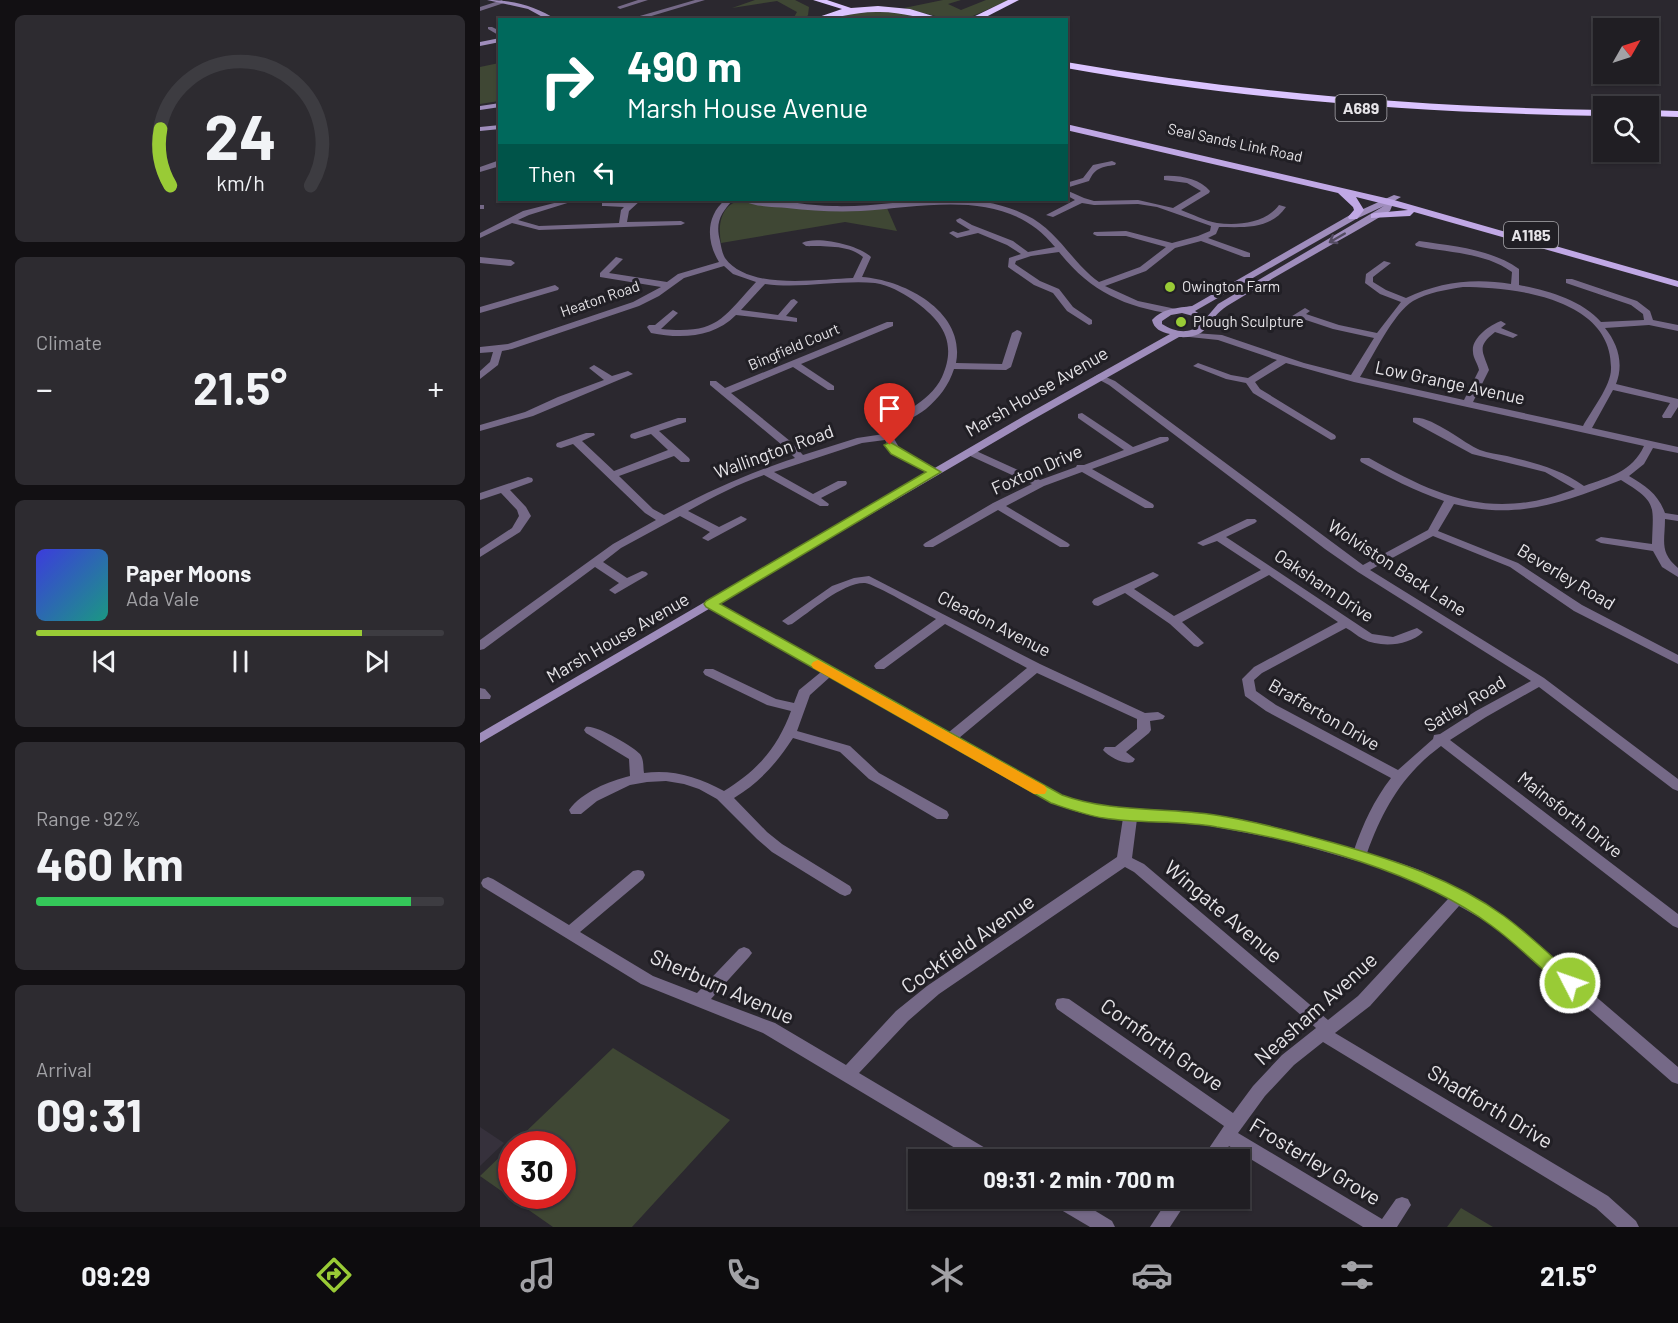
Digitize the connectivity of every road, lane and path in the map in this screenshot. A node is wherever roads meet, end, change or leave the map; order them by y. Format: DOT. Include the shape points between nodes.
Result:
graph roads {
  1 [pos="490,0"];
  2 [pos="645,0"];
  3 [pos="702,0"];
  4 [pos="817,0"];
  5 [pos="1015,0"];
  6 [pos="806,1"];
  7 [pos="502,2"];
  8 [pos="624,4"];
  9 [pos="480,9"];
  10 [pos="870,9"];
  11 [pos="550,18"];
  12 [pos="636,18"];
  13 [pos="810,18"];
  14 [pos="821,18"];
  15 [pos="936,18"];
  16 [pos="975,18"];
  17 [pos="490,28"];
  18 [pos="498,33"];
  19 [pos="498,40"];
  20 [pos="480,44"];
  21 [pos="1068,65"];
  22 [pos="1068,69"];
  23 [pos="1126,79"];
  24 [pos="498,105"];
  25 [pos="480,108"];
  26 [pos="1593,113"];
  27 [pos="1659,113"];
  28 [pos="1678,114"];
  29 [pos="1593,117"];
  30 [pos="1659,118"];
  31 [pos="1678,118"];
  32 [pos="1068,121"];
  33 [pos="498,127"];
  34 [pos="1068,127"];
  35 [pos="480,129"];
  36 [pos="1112,163"];
  37 [pos="498,164"];
  38 [pos="480,170"];
  39 [pos="1164,177"];
  40 [pos="1291,178"];
  41 [pos="1068,185"];
  42 [pos="1068,193"];
  43 [pos="1393,199"];
  44 [pos="1081,200"];
  45 [pos="570,201"];
  46 [pos="635,201"];
  47 [pos="728,201"];
  48 [pos="760,201"];
  49 [pos="982,202"];
  50 [pos="789,203"];
  51 [pos="605,204"];
  52 [pos="628,205"];
  53 [pos="1054,210"];
  54 [pos="1175,210"];
  55 [pos="1291,214"];
  56 [pos="1375,216"];
  57 [pos="1353,217"];
  58 [pos="509,220"];
  59 [pos="1453,220"];
  60 [pos="963,222"];
  61 [pos="681,223"];
  62 [pos="622,224"];
  63 [pos="1216,225"];
  64 [pos="978,227"];
  65 [pos="953,233"];
  66 [pos="1097,234"];
  67 [pos="480,236"];
  68 [pos="1201,238"];
  69 [pos="806,243"];
  70 [pos="1419,244"];
  71 [pos="1172,246"];
  72 [pos="1062,249"];
  73 [pos="1244,251"];
  74 [pos="1027,255"];
  75 [pos="619,259"];
  76 [pos="484,261"];
  77 [pos="511,263"];
  78 [pos="724,263"];
  79 [pos="1366,264"];
  80 [pos="480,269"];
  81 [pos="1584,277"];
  82 [pos="763,280"];
  83 [pos="856,280"];
  84 [pos="1664,280"];
  85 [pos="1678,284"];
  86 [pos="668,285"];
  87 [pos="1098,285"];
  88 [pos="1515,287"];
  89 [pos="555,288"];
  90 [pos="1407,301"];
  91 [pos="794,302"];
  92 [pos="1139,306"];
  93 [pos="480,310"];
  94 [pos="1088,310"];
  95 [pos="1177,311"];
  96 [pos="735,312"];
  97 [pos="673,313"];
  98 [pos="1076,314"];
  99 [pos="780,318"];
  100 [pos="1100,318"];
  101 [pos="794,320"];
  102 [pos="866,322"];
  103 [pos="1158,322"];
  104 [pos="1649,322"];
  105 [pos="1286,323"];
  106 [pos="890,324"];
  107 [pos="1601,324"];
  108 [pos="1205,325"];
  109 [pos="1678,328"];
  110 [pos="875,329"];
  111 [pos="1017,333"];
  112 [pos="1181,334"];
  113 [pos="1513,335"];
  114 [pos="1219,337"];
  115 [pos="1380,338"];
  116 [pos="498,349"];
  117 [pos="480,350"];
  118 [pos="1147,350"];
  119 [pos="1284,360"];
  120 [pos="1007,363"];
  121 [pos="795,364"];
  122 [pos="1221,365"];
  123 [pos="952,366"];
  124 [pos="1198,366"];
  125 [pos="594,368"];
  126 [pos="1018,368"];
  127 [pos="1212,370"];
  128 [pos="830,372"];
  129 [pos="628,374"];
  130 [pos="480,376"];
  131 [pos="817,377"];
  132 [pos="1099,377"];
  133 [pos="1354,379"];
  134 [pos="611,380"];
  135 [pos="1251,381"];
  136 [pos="713,383"];
  137 [pos="1610,386"];
  138 [pos="831,388"];
  139 [pos="724,392"];
  140 [pos="1677,402"];
  141 [pos="1467,404"];
  142 [pos="1082,416"];
  143 [pos="1667,416"];
  144 [pos="682,420"];
  145 [pos="1417,420"];
  146 [pos="480,428"];
  147 [pos="1586,429"];
  148 [pos="651,430"];
  149 [pos="590,435"];
  150 [pos="635,436"];
  151 [pos="888,437"];
  152 [pos="1309,438"];
  153 [pos="1164,439"];
  154 [pos="575,440"];
  155 [pos="1650,443"];
  156 [pos="561,445"];
  157 [pos="1131,450"];
  158 [pos="1678,450"];
  159 [pos="675,452"];
  160 [pos="970,452"];
  161 [pos="801,459"];
  162 [pos="685,460"];
  163 [pos="1365,460"];
  164 [pos="1081,467"];
  165 [pos="765,471"];
  166 [pos="935,472"];
  167 [pos="613,475"];
  168 [pos="1622,476"];
  169 [pos="528,480"];
  170 [pos="842,483"];
  171 [pos="1040,484"];
  172 [pos="504,489"];
  173 [pos="1583,490"];
  174 [pos="480,497"];
  175 [pos="1450,501"];
  176 [pos="997,505"];
  177 [pos="1149,506"];
  178 [pos="680,511"];
  179 [pos="1659,515"];
  180 [pos="1678,518"];
  181 [pos="741,519"];
  182 [pos="664,520"];
  183 [pos="1251,521"];
  184 [pos="719,532"];
  185 [pos="1432,532"];
  186 [pos="1218,536"];
  187 [pos="708,538"];
  188 [pos="1601,540"];
  189 [pos="1203,543"];
  190 [pos="929,545"];
  191 [pos="1063,546"];
  192 [pos="1657,548"];
  193 [pos="480,554"];
  194 [pos="595,562"];
  195 [pos="1362,570"];
  196 [pos="1268,571"];
  197 [pos="642,574"];
  198 [pos="1153,575"];
  199 [pos="1677,578"];
  200 [pos="627,583"];
  201 [pos="1126,589"];
  202 [pos="615,590"];
  203 [pos="1098,602"];
  204 [pos="710,604"];
  205 [pos="944,619"];
  206 [pos="1174,621"];
  207 [pos="789,622"];
  208 [pos="1346,623"];
  209 [pos="1417,632"];
  210 [pos="1198,643"];
  211 [pos="480,646"];
  212 [pos="1678,660"];
  213 [pos="881,666"];
  214 [pos="1036,667"];
  215 [pos="829,671"];
  216 [pos="709,672"];
  217 [pos="1540,681"];
  218 [pos="799,708"];
  219 [pos="1158,716"];
  220 [pos="1143,717"];
  221 [pos="591,730"];
  222 [pos="790,733"];
  223 [pos="948,738"];
  224 [pos="1439,738"];
  225 [pos="480,739"];
  226 [pos="1118,754"];
  227 [pos="1398,776"];
  228 [pos="638,777"];
  229 [pos="1678,786"];
  230 [pos="724,798"];
  231 [pos="576,810"];
  232 [pos="1131,814"];
  233 [pos="942,815"];
  234 [pos="1359,855"];
  235 [pos="1124,860"];
  236 [pos="638,874"];
  237 [pos="498,886"];
  238 [pos="845,890"];
  239 [pos="1459,896"];
  240 [pos="1678,922"];
  241 [pos="569,933"];
  242 [pos="741,963"];
  243 [pos="700,1000"];
  244 [pos="1063,1004"];
  245 [pos="1325,1031"];
  246 [pos="847,1075"];
  247 [pos="1678,1077"];
  248 [pos="1231,1129"];
  249 [pos="972,1149"];
  250 [pos="1217,1149"];
  251 [pos="1402,1205"];
  252 [pos="1076,1209"];
  253 [pos="1172,1209"];
  254 [pos="1106,1227"];
  255 [pos="1159,1227"];
  256 [pos="1379,1227"];
  257 [pos="1387,1227"];
  258 [pos="1630,1227"];
  1 -- 7 [label="street"];
  2 -- 8 [label="street"];
  3 -- 12 [label="street"];
  4 -- 10 [label="highway" via="840,8"];
  5 -- 16 [label="highway"];
  6 -- 13 [label="highway" via="815,11"];
  7 -- 9 [label="street"];
  7 -- 11 [label="street" via="530,8"];
  10 -- 14 [label="highway"];
  10 -- 15 [label="highway" via="910,10"];
  17 -- 18 [label="street"];
  19 -- 20 [label="street"];
  21 -- 23 [label="highway, A689"];
  22 -- 23 [label="highway, A689"];
  23 -- 26 [label="highway, A689" via="1354,103"];
  23 -- 29 [label="highway, A689" via="1218,94 1350,107"];
  24 -- 25 [label="street"];
  27 -- 28 [label="highway"];
  30 -- 31 [label="highway"];
  32 -- 43 [label="main road, Seal Sands Link Road / A1185" via="1292,170"];
  33 -- 35 [label="street"];
  34 -- 40 [label="main road, Seal Sands Link Road / A1185"];
  36 -- 41 [label="street" via="1097,161 1086,179"];
  37 -- 38 [label="street"];
  39 -- 54 [label="street" via="1209,188"];
  40 -- 43 [label="main road, Seal Sands Link Road / A1185"];
  40 -- 57 [label="main road, A1185" via="1355,200 1359,210"];
  42 -- 44 [label="street"];
  43 -- 56 [label="street, Marsh House Avenue" via="1387,209"];
  43 -- 57 [label="street"];
  43 -- 59 [label="main road, A1185"];
  43 -- 84 [label="main road, A1185" via="1498,225"];
  44 -- 53 [label="street"];
  44 -- 54 [label="street" via="1103,204 1146,202"];
  45 -- 58 [label="street"];
  46 -- 52 [label="street"];
  47 -- 78 [label="street" via="718,211 712,226"];
  48 -- 50 [label="street"];
  49 -- 50 [label="street" via="940,201 841,209"];
  49 -- 72 [label="street" via="1034,220"];
  51 -- 52 [label="street"];
  52 -- 62 [label="street"];
  54 -- 63 [label="street"];
  55 -- 63 [label="street" via="1281,209 1271,219 1258,223"];
  56 -- 59 [label="main road" via="1407,213"];
  56 -- 108 [label="street, Marsh House Avenue, one-way" via="1221,306"];
  57 -- 95 [label="street" via="1204,303"];
  58 -- 62 [label="street" via="539,228"];
  58 -- 67 [label="street"];
  59 -- 84 [label="main road, A1185"];
  60 -- 64 [label="street"];
  61 -- 62 [label="street" via="668,218"];
  63 -- 68 [label="street" via="1213,232"];
  64 -- 65 [label="street" via="957,236"];
  64 -- 74 [label="street"];
  66 -- 71 [label="street" via="1114,228"];
  68 -- 71 [label="street"];
  68 -- 73 [label="street"];
  69 -- 83 [label="street" via="865,254 866,262"];
  70 -- 88 [label="street" via="1461,250 1506,264 1516,271"];
  71 -- 87 [label="street" via="1143,269"];
  72 -- 74 [label="street"];
  72 -- 87 [label="street"];
  74 -- 98 [label="street" via="1012,260 1011,265 1056,291"];
  75 -- 86 [label="street" via="603,275"];
  76 -- 77 [label="street"];
  76 -- 80 [label="street"];
  78 -- 82 [label="street" via="744,275"];
  78 -- 86 [label="street, Heaton Road" via="690,272"];
  79 -- 90 [label="street" via="1383,266 1369,276 1369,283"];
  81 -- 104 [label="street" via="1572,282 1634,303 1647,313"];
  82 -- 83 [label="street" via="799,284"];
  82 -- 96 [label="street"];
  83 -- 123 [label="street" via="896,286 933,311 952,339"];
  84 -- 85 [label="main road, A1185"];
  86 -- 116 [label="street, Heaton Road" via="636,304"];
  87 -- 92 [label="street"];
  88 -- 90 [label="street" via="1455,285 1428,290"];
  88 -- 107 [label="street" via="1565,301"];
  89 -- 93 [label="street" via="535,290"];
  90 -- 115 [label="street"];
  91 -- 99 [label="street"];
  92 -- 95 [label="street"];
  92 -- 103 [label="street"];
  94 -- 98 [label="street"];
  95 -- 103 [label="street" via="1165,314"];
  95 -- 108 [label="street" via="1198,315"];
  96 -- 97 [label="street" via="721,325 702,333 685,335 653,329"];
  96 -- 99 [label="street"];
  98 -- 100 [label="street" via="1086,323"];
  99 -- 101 [label="street"];
  102 -- 110 [label="street, Bingfield Court"];
  103 -- 112 [label="street" via="1169,332"];
  103 -- 118 [label="street"];
  104 -- 107 [label="street"];
  104 -- 109 [label="street"];
  105 -- 115 [label="street" via="1303,312 1336,327"];
  106 -- 110 [label="street, Bingfield Court"];
  107 -- 137 [label="street" via="1615,353 1616,370"];
  108 -- 112 [label="street, Marsh House Avenue" via="1195,332"];
  108 -- 114 [label="street, Low Grange Avenue"];
  110 -- 121 [label="street, Bingfield Court"];
  111 -- 120 [label="street"];
  112 -- 114 [label="street, Low Grange Avenue"];
  112 -- 118 [label="street, Marsh House Avenue"];
  113 -- 141 [label="street" via="1498,326 1477,345 1484,370"];
  114 -- 119 [label="street, Low Grange Avenue"];
  115 -- 133 [label="street"];
  116 -- 117 [label="street, Heaton Road"];
  116 -- 130 [label="street" via="495,363"];
  118 -- 132 [label="street, Marsh House Avenue"];
  119 -- 133 [label="street, Low Grange Avenue"];
  119 -- 135 [label="street"];
  120 -- 123 [label="street"];
  120 -- 126 [label="street"];
  121 -- 131 [label="street"];
  121 -- 139 [label="street, Bingfield Court"];
  122 -- 127 [label="street"];
  123 -- 151 [label="street" via="934,396 894,425"];
  124 -- 127 [label="street"];
  125 -- 134 [label="street"];
  127 -- 135 [label="street"];
  128 -- 131 [label="street"];
  129 -- 134 [label="street"];
  131 -- 138 [label="street"];
  132 -- 160 [label="street, Marsh House Avenue"];
  132 -- 195 [label="street, Wolviston Back Lane" via="1112,382"];
  133 -- 141 [label="street, Low Grange Avenue"];
  134 -- 146 [label="street" via="529,414"];
  135 -- 152 [label="street" via="1266,399 1326,435"];
  136 -- 139 [label="street"];
  137 -- 140 [label="street"];
  137 -- 147 [label="street"];
  139 -- 161 [label="street"];
  140 -- 143 [label="street"];
  141 -- 147 [label="street, Low Grange Avenue"];
  142 -- 157 [label="street"];
  144 -- 148 [label="street"];
  145 -- 173 [label="street" via="1439,426 1476,452 1549,470"];
  147 -- 155 [label="street, Low Grange Avenue"];
  148 -- 150 [label="street"];
  148 -- 159 [label="street"];
  149 -- 154 [label="street"];
  151 -- 161 [label="street, Wallington Road" via="861,440"];
  151 -- 166 [label="street" via="896,451"];
  153 -- 157 [label="street, Foxton Drive"];
  154 -- 156 [label="street"];
  154 -- 167 [label="street"];
  155 -- 158 [label="street, Low Grange Avenue"];
  155 -- 168 [label="street" via="1639,465"];
  157 -- 164 [label="street, Foxton Drive"];
  159 -- 162 [label="street"];
  159 -- 167 [label="street"];
  160 -- 166 [label="street, Marsh House Avenue"];
  160 -- 171 [label="street"];
  161 -- 165 [label="street, Wallington Road"];
  163 -- 175 [label="street" via="1372,469"];
  164 -- 171 [label="street, Foxton Drive"];
  164 -- 177 [label="street"];
  165 -- 170 [label="street" via="818,501"];
  165 -- 178 [label="street, Wallington Road"];
  166 -- 204 [label="street, Marsh House Avenue"];
  167 -- 182 [label="street" via="649,511"];
  168 -- 173 [label="street"];
  168 -- 179 [label="street" via="1654,500"];
  169 -- 172 [label="street"];
  171 -- 176 [label="street, Foxton Drive"];
  172 -- 174 [label="street"];
  172 -- 193 [label="street" via="525,516 516,530"];
  173 -- 175 [label="street" via="1523,507"];
  175 -- 185 [label="street"];
  176 -- 190 [label="street, Foxton Drive"];
  176 -- 191 [label="street"];
  178 -- 182 [label="street, Wallington Road"];
  178 -- 184 [label="street"];
  179 -- 180 [label="street"];
  179 -- 192 [label="street"];
  181 -- 184 [label="street"];
  182 -- 194 [label="street, Wallington Road"];
  183 -- 186 [label="street"];
  184 -- 187 [label="street"];
  185 -- 195 [label="street"];
  185 -- 212 [label="street, Beverley Road" via="1514,565 1578,608"];
  186 -- 189 [label="street"];
  186 -- 196 [label="street, Oaksham Drive"];
  188 -- 192 [label="street" via="1622,547"];
  192 -- 199 [label="street"];
  194 -- 200 [label="street"];
  194 -- 211 [label="street, Wallington Road"];
  195 -- 217 [label="street, Wolviston Back Lane"];
  196 -- 206 [label="street"];
  196 -- 208 [label="street, Oaksham Drive"];
  197 -- 200 [label="street"];
  198 -- 201 [label="street"];
  200 -- 202 [label="street"];
  201 -- 203 [label="street"];
  201 -- 206 [label="street"];
  204 -- 215 [label="street"];
  204 -- 225 [label="street, Marsh House Avenue"];
  205 -- 207 [label="street, Cleadon Avenue" via="869,579 858,579 845,583"];
  205 -- 213 [label="street"];
  205 -- 214 [label="street, Cleadon Avenue"];
  206 -- 210 [label="street"];
  208 -- 209 [label="street, Oaksham Drive" via="1380,642 1398,641"];
  208 -- 227 [label="street, Brafferton Drive" via="1258,670 1248,679 1250,693"];
  214 -- 220 [label="street, Cleadon Avenue"];
  214 -- 223 [label="street"];
  215 -- 218 [label="street" via="804,693"];
  215 -- 223 [label="street"];
  216 -- 218 [label="street" via="772,702"];
  217 -- 224 [label="street, Satley Road"];
  217 -- 229 [label="street, Wolviston Back Lane"];
  218 -- 222 [label="street"];
  219 -- 220 [label="street"];
  220 -- 226 [label="street" via="1144,730"];
  221 -- 228 [label="street" via="607,746 632,754"];
  222 -- 230 [label="street" via="763,769"];
  222 -- 233 [label="street" via="845,749 874,776"];
  223 -- 232 [label="street" via="1057,799 1081,808"];
  224 -- 227 [label="street, Satley Road"];
  224 -- 240 [label="street, Mainsforth Drive"];
  227 -- 234 [label="street, Satley Road" via="1365,833"];
  228 -- 230 [label="street" via="699,783"];
  228 -- 231 [label="street" via="606,788"];
  230 -- 238 [label="street" via="785,855"];
  232 -- 234 [label="street" via="1217,821"];
  232 -- 235 [label="street"];
  234 -- 239 [label="street"];
  235 -- 245 [label="street, Wingate Avenue" via="1139,868"];
  235 -- 246 [label="street, Cockfield Avenue" via="933,990 902,1016"];
  236 -- 241 [label="street" via="623,895"];
  237 -- 241 [label="street, Sherburn Avenue"];
  239 -- 245 [label="street, Neasham Avenue" via="1364,1001"];
  239 -- 247 [label="street" via="1498,921"];
  241 -- 243 [label="street, Sherburn Avenue" via="647,980"];
  242 -- 243 [label="street"];
  243 -- 246 [label="street, Sherburn Avenue" via="769,1029"];
  244 -- 248 [label="street, Cornforth Grove"];
  245 -- 248 [label="street, Neasham Avenue" via="1288,1060"];
  245 -- 258 [label="street, Shadforth Drive" via="1602,1202"];
  246 -- 249 [label="street, Sherburn Avenue"];
  248 -- 250 [label="street, Neasham Avenue"];
  248 -- 256 [label="street, Frosterley Grove"];
  251 -- 257 [label="street, Frosterley Grove"];
  252 -- 254 [label="street"];
  253 -- 255 [label="street"];
}
